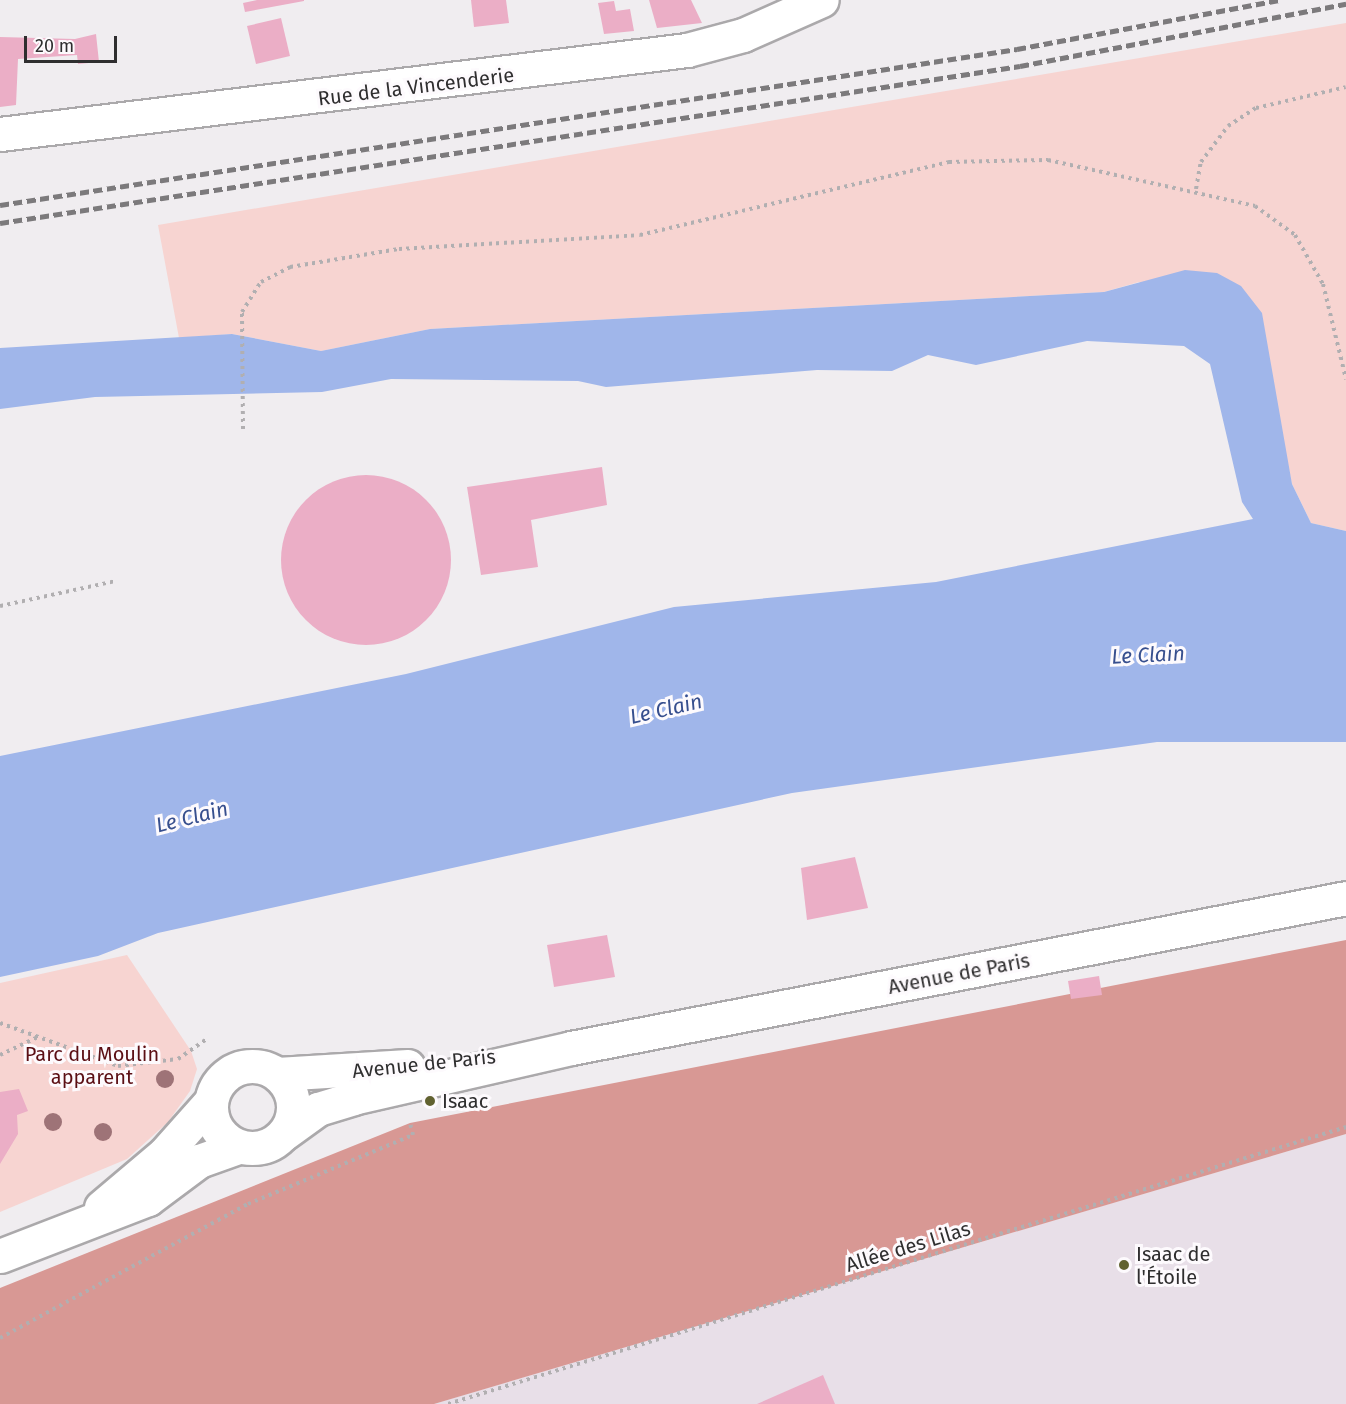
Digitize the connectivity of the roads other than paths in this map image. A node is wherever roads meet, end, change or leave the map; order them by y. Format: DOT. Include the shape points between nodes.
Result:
graph roads {
  1 [pos="822,0"];
  2 [pos="0,134"];
  3 [pos="1346,898"];
  4 [pos="571,1048"];
  5 [pos="277,1074"];
  6 [pos="211,1101"];
  7 [pos="285,1133"];
  8 [pos="238,1147"];
  9 [pos="87,1220"];
  10 [pos="0,1256"];
  1 -- 2 [label="main road, Rue de la Vincenderie" via="743,35 687,50 457,82"];
  3 -- 4 [label="main road, Avenue de Paris"];
  4 -- 5 [label="main road, Avenue de Paris" via="348,1073"];
  4 -- 7 [label="main road, Avenue de Paris" via="353,1098 318,1109"];
  5 -- 6 [label="main road" via="254,1066 236,1069 221,1079"];
  5 -- 7 [label="main road" via="292,1095"];
  6 -- 8 [label="main road" via="214,1126"];
  6 -- 9 [label="main road" via="164,1154"];
  7 -- 8 [label="main road" via="261,1148"];
  8 -- 9 [label="main road" via="200,1161 148,1199"];
  9 -- 10 [label="main road"];
}
